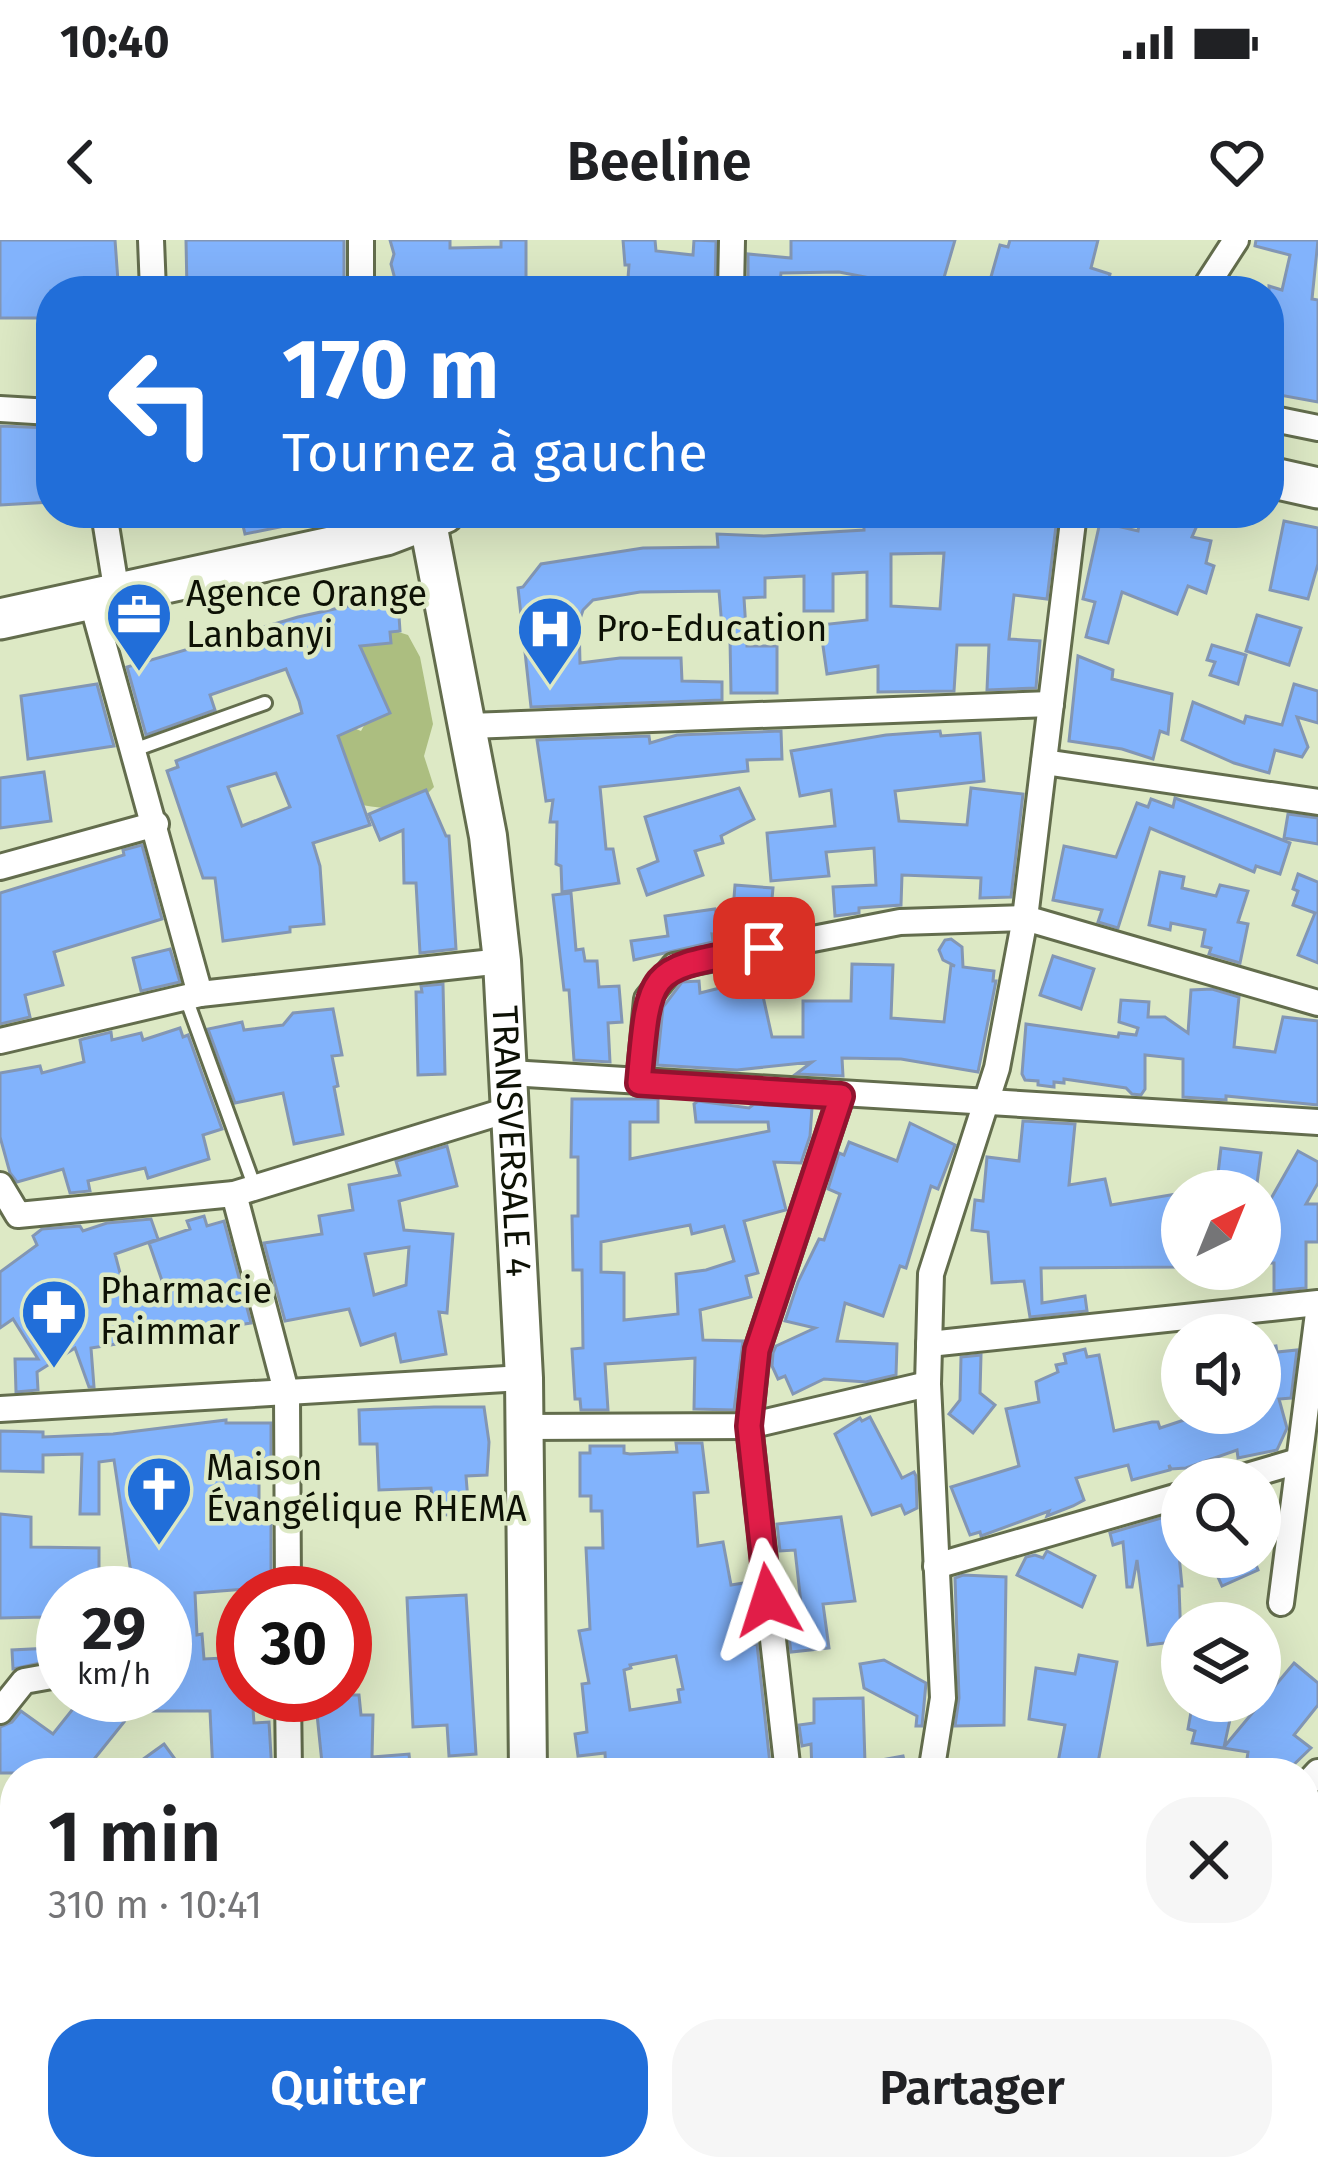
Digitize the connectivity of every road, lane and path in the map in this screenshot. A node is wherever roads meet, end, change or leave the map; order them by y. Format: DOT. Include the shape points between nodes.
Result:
graph roads {
  1 [pos="152,240"];
  2 [pos="361,240"];
  3 [pos="732,240"];
  4 [pos="1236,240"];
  5 [pos="153,276"];
  6 [pos="361,276"];
  7 [pos="731,276"];
  8 [pos="1213,276"];
  9 [pos="0,409"];
  10 [pos="36,411"];
  11 [pos="1284,421"];
  12 [pos="1318,428"];
  13 [pos="1284,480"];
  14 [pos="1318,488"];
  15 [pos="104,528"];
  16 [pos="369,528"];
  17 [pos="437,528"];
  18 [pos="1071,528"];
  19 [pos="104,597"];
  20 [pos="0,619"];
  21 [pos="265,703"];
  22 [pos="1051,704"];
  23 [pos="469,726"];
  24 [pos="134,750"];
  25 [pos="1044,762"];
  26 [pos="1318,802"];
  27 [pos="155,824"];
  28 [pos="0,867"];
  29 [pos="1024,918"];
  30 [pos="502,961"];
  31 [pos="193,996"];
  32 [pos="1318,1003"];
  33 [pos="0,1041"];
  34 [pos="639,1083"];
  35 [pos="509,1091"];
  36 [pos="841,1096"];
  37 [pos="986,1104"];
  38 [pos="1318,1123"];
  39 [pos="0,1185"];
  40 [pos="244,1191"];
  41 [pos="1318,1303"];
  42 [pos="1318,1313"];
  43 [pos="928,1345"];
  44 [pos="524,1378"];
  45 [pos="928,1384"];
  46 [pos="287,1395"];
  47 [pos="0,1409"];
  48 [pos="749,1426"];
  49 [pos="523,1427"];
  50 [pos="1298,1461"];
  51 [pos="1281,1466"];
  52 [pos="1161,1501"];
  53 [pos="288,1566"];
  54 [pos="936,1566"];
  55 [pos="1281,1604"];
  56 [pos="36,1679"];
  57 [pos="0,1711"];
  58 [pos="289,1722"];
  59 [pos="289,1758"];
  60 [pos="529,1758"];
  61 [pos="786,1758"];
  62 [pos="933,1758"];
  1 -- 5 [label="street"];
  2 -- 6 [label="street"];
  3 -- 7 [label="street"];
  4 -- 8 [label="street"];
  9 -- 10 [label="street"];
  11 -- 12 [label="street"];
  13 -- 14 [label="main road"];
  15 -- 19 [label="street"];
  16 -- 19 [label="main road"];
  17 -- 23 [label="main road, TRANSVERSALE 4" via="447,632"];
  18 -- 22 [label="street"];
  19 -- 20 [label="main road"];
  19 -- 24 [label="street"];
  21 -- 24 [label="lane"];
  22 -- 23 [label="street"];
  22 -- 25 [label="street"];
  23 -- 30 [label="main road, TRANSVERSALE 4"];
  24 -- 27 [label="street"];
  25 -- 26 [label="street"];
  25 -- 29 [label="street"];
  27 -- 28 [label="street"];
  27 -- 31 [label="street"];
  29 -- 32 [label="street"];
  29 -- 34 [label="street" via="900,922 674,966 647,999"];
  29 -- 37 [label="street"];
  30 -- 31 [label="street"];
  30 -- 35 [label="main road, TRANSVERSALE 4"];
  31 -- 33 [label="street"];
  31 -- 40 [label="lane"];
  34 -- 35 [label="street"];
  34 -- 36 [label="street"];
  35 -- 40 [label="street"];
  35 -- 44 [label="main road, TRANSVERSALE 4"];
  36 -- 37 [label="street"];
  36 -- 48 [label="street" via="757,1350"];
  37 -- 38 [label="street"];
  37 -- 43 [label="street" via="931,1274"];
  39 -- 40 [label="street" via="19,1215"];
  40 -- 46 [label="street"];
  41 -- 43 [label="street"];
  42 -- 50 [label="street"];
  43 -- 45 [label="street"];
  44 -- 46 [label="street"];
  44 -- 49 [label="main road, TRANSVERSALE 4"];
  45 -- 48 [label="street"];
  45 -- 54 [label="street"];
  46 -- 47 [label="street"];
  46 -- 53 [label="street"];
  48 -- 49 [label="street"];
  48 -- 61 [label="street"];
  49 -- 60 [label="main road, TRANSVERSALE 4"];
  50 -- 51 [label="street"];
  50 -- 55 [label="street"];
  52 -- 54 [label="street"];
  54 -- 62 [label="street" via="943,1698"];
  56 -- 57 [label="street"];
  58 -- 59 [label="street"];
}
